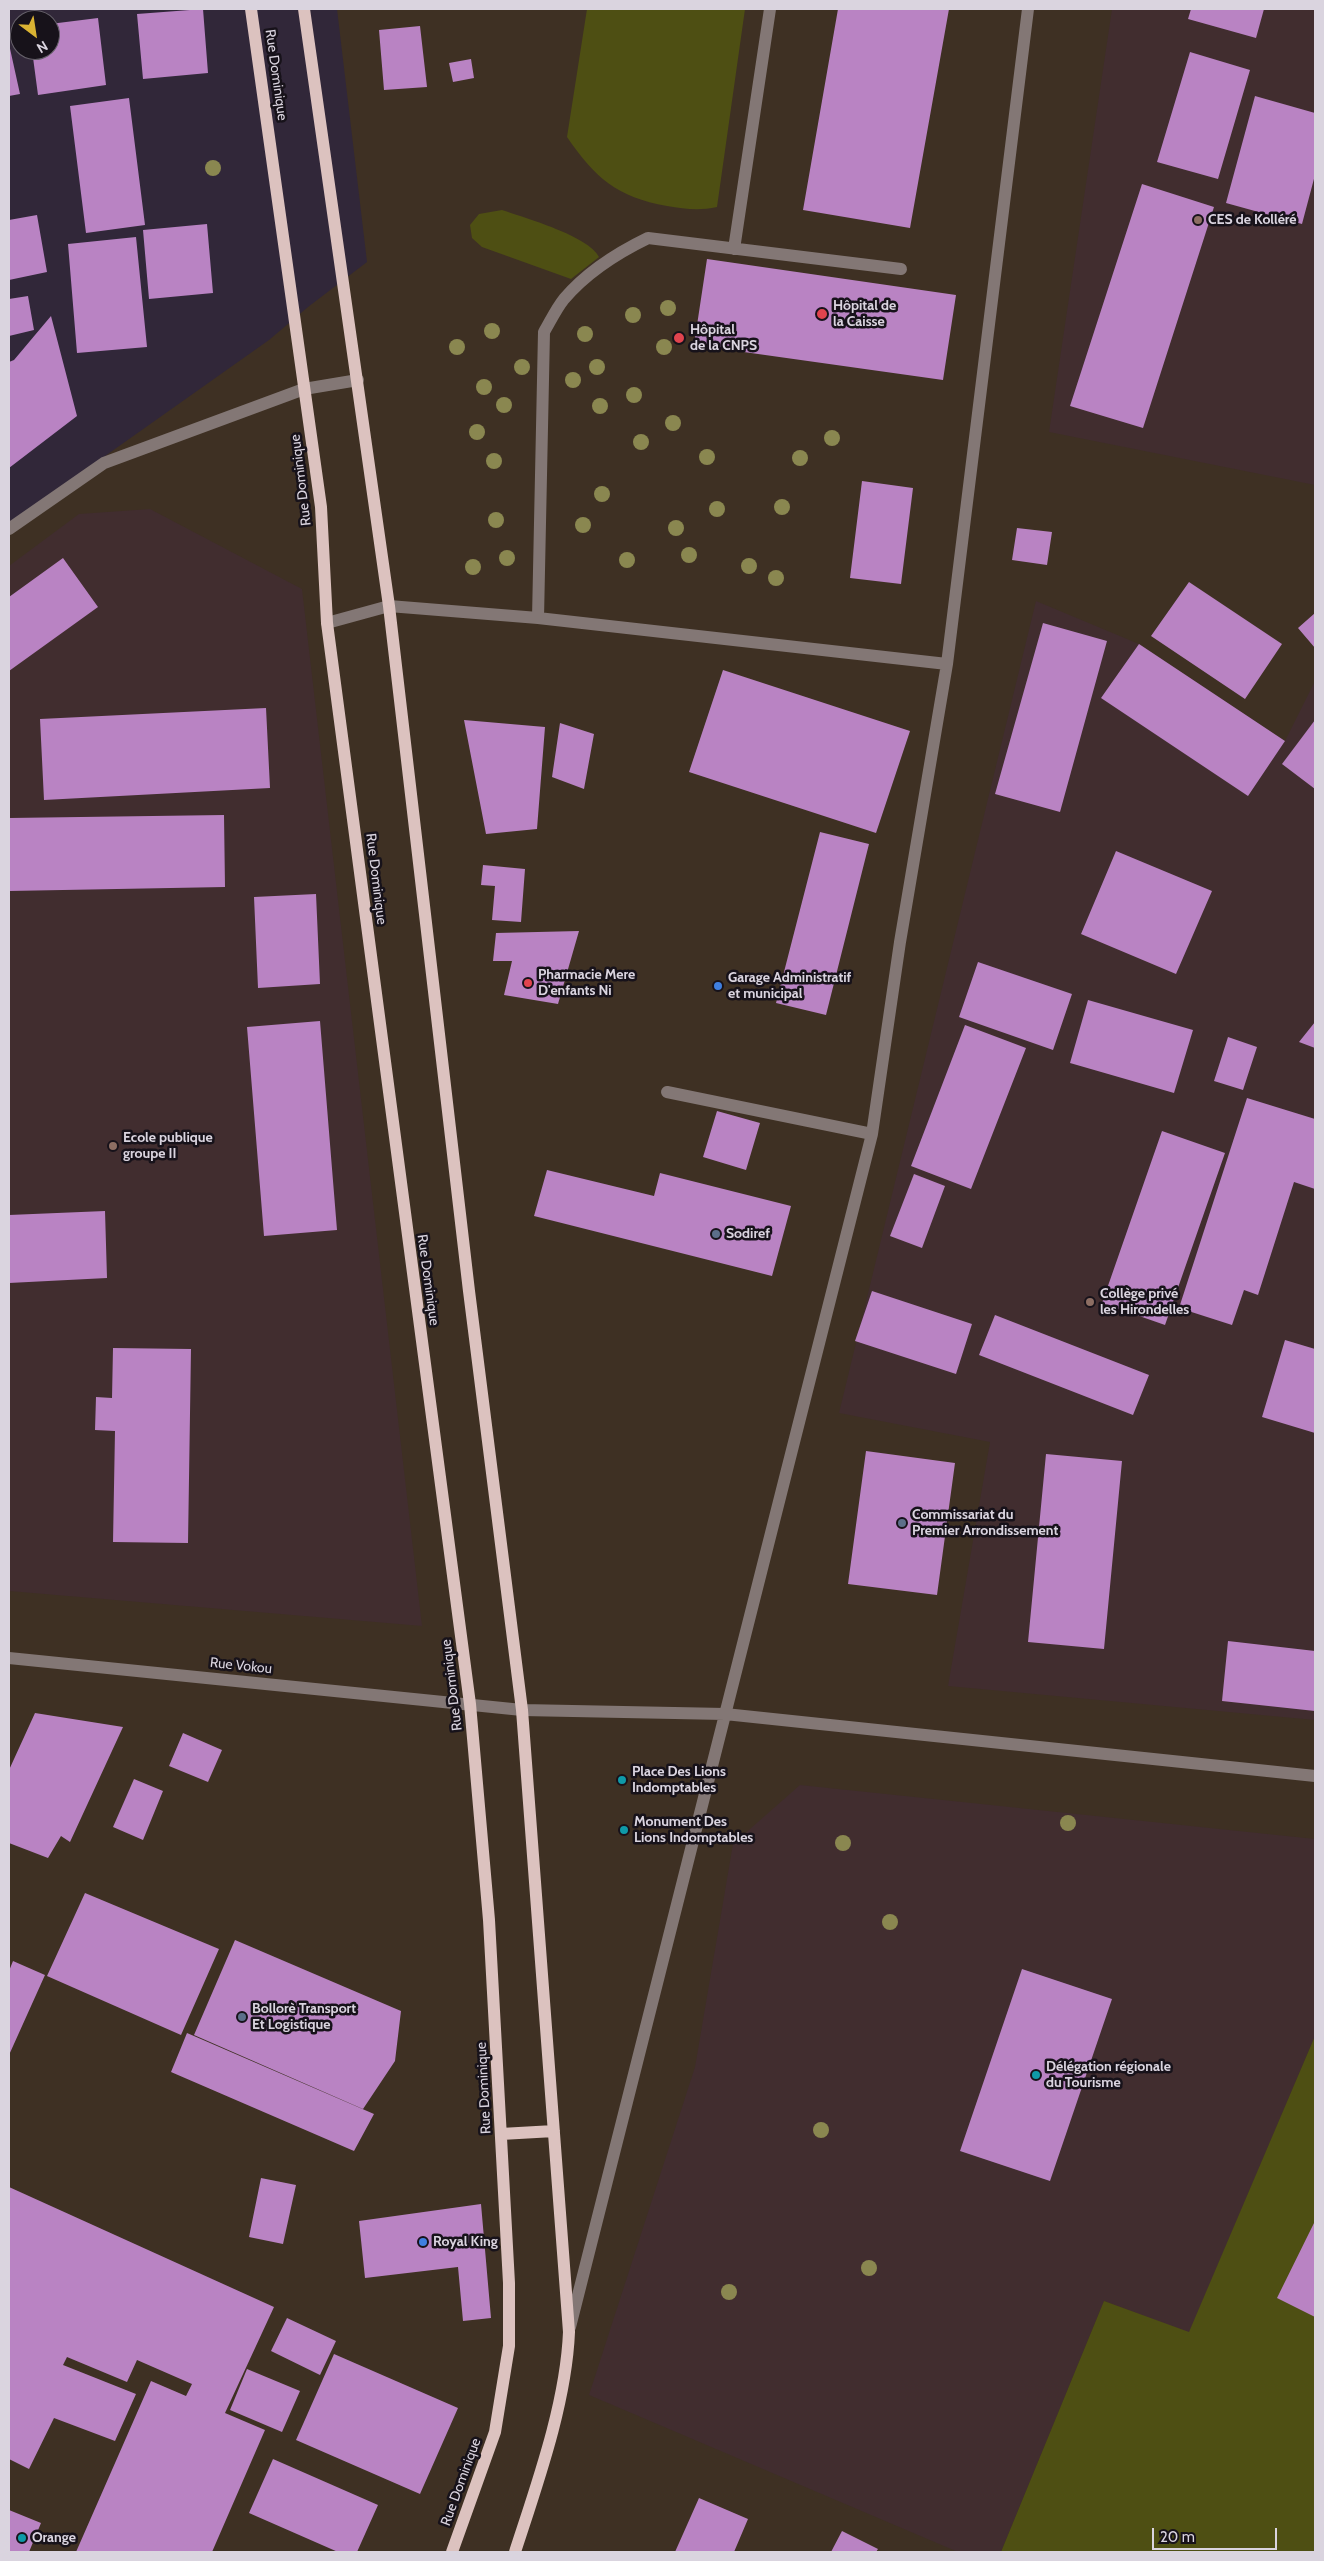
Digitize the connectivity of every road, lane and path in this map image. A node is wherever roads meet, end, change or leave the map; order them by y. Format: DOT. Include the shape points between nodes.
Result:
graph roads {
  1 [pos="252,9"];
  2 [pos="304,9"];
  3 [pos="770,9"];
  4 [pos="1028,9"];
  5 [pos="734,249"];
  6 [pos="901,269"];
  7 [pos="358,380"];
  8 [pos="304,389"];
  9 [pos="9,529"];
  10 [pos="389,606"];
  11 [pos="538,618"];
  12 [pos="327,623"];
  13 [pos="948,664"];
  14 [pos="667,1092"];
  15 [pos="872,1134"];
  16 [pos="9,1658"];
  17 [pos="470,1704"];
  18 [pos="522,1710"];
  19 [pos="725,1714"];
  20 [pos="1315,1776"];
  21 [pos="554,2131"];
  22 [pos="501,2134"];
  23 [pos="569,2332"];
  24 [pos="452,2552"];
  25 [pos="515,2552"];
  1 -- 8 [label="main road, Rue Dominique"];
  2 -- 7 [label="main road"];
  3 -- 5 [label="street"];
  4 -- 13 [label="street"];
  5 -- 6 [label="street"];
  5 -- 11 [label="street" via="648,238 620,252 584,279 563,300 544,332"];
  7 -- 8 [label="street"];
  7 -- 10 [label="main road"];
  8 -- 9 [label="street" via="104,463"];
  8 -- 12 [label="main road, Rue Dominique" via="321,507"];
  10 -- 11 [label="street"];
  10 -- 12 [label="street"];
  10 -- 18 [label="main road" via="469,1291"];
  11 -- 13 [label="street"];
  12 -- 17 [label="main road, Rue Dominique"];
  13 -- 15 [label="street" via="900,942"];
  14 -- 15 [label="street"];
  15 -- 19 [label="street"];
  16 -- 17 [label="street, Rue Vokou"];
  17 -- 18 [label="street, Rue Vokou"];
  17 -- 22 [label="main road, Rue Dominique" via="490,1920"];
  18 -- 19 [label="street, Rue Vokou"];
  18 -- 21 [label="main road"];
  19 -- 20 [label="street, Rue Vokou"];
  19 -- 23 [label="street"];
  21 -- 22 [label="main road"];
  21 -- 23 [label="main road"];
  22 -- 24 [label="main road, Rue Dominique" via="510,2346 495,2432"];
  23 -- 25 [label="main road" via="564,2382"];
}
